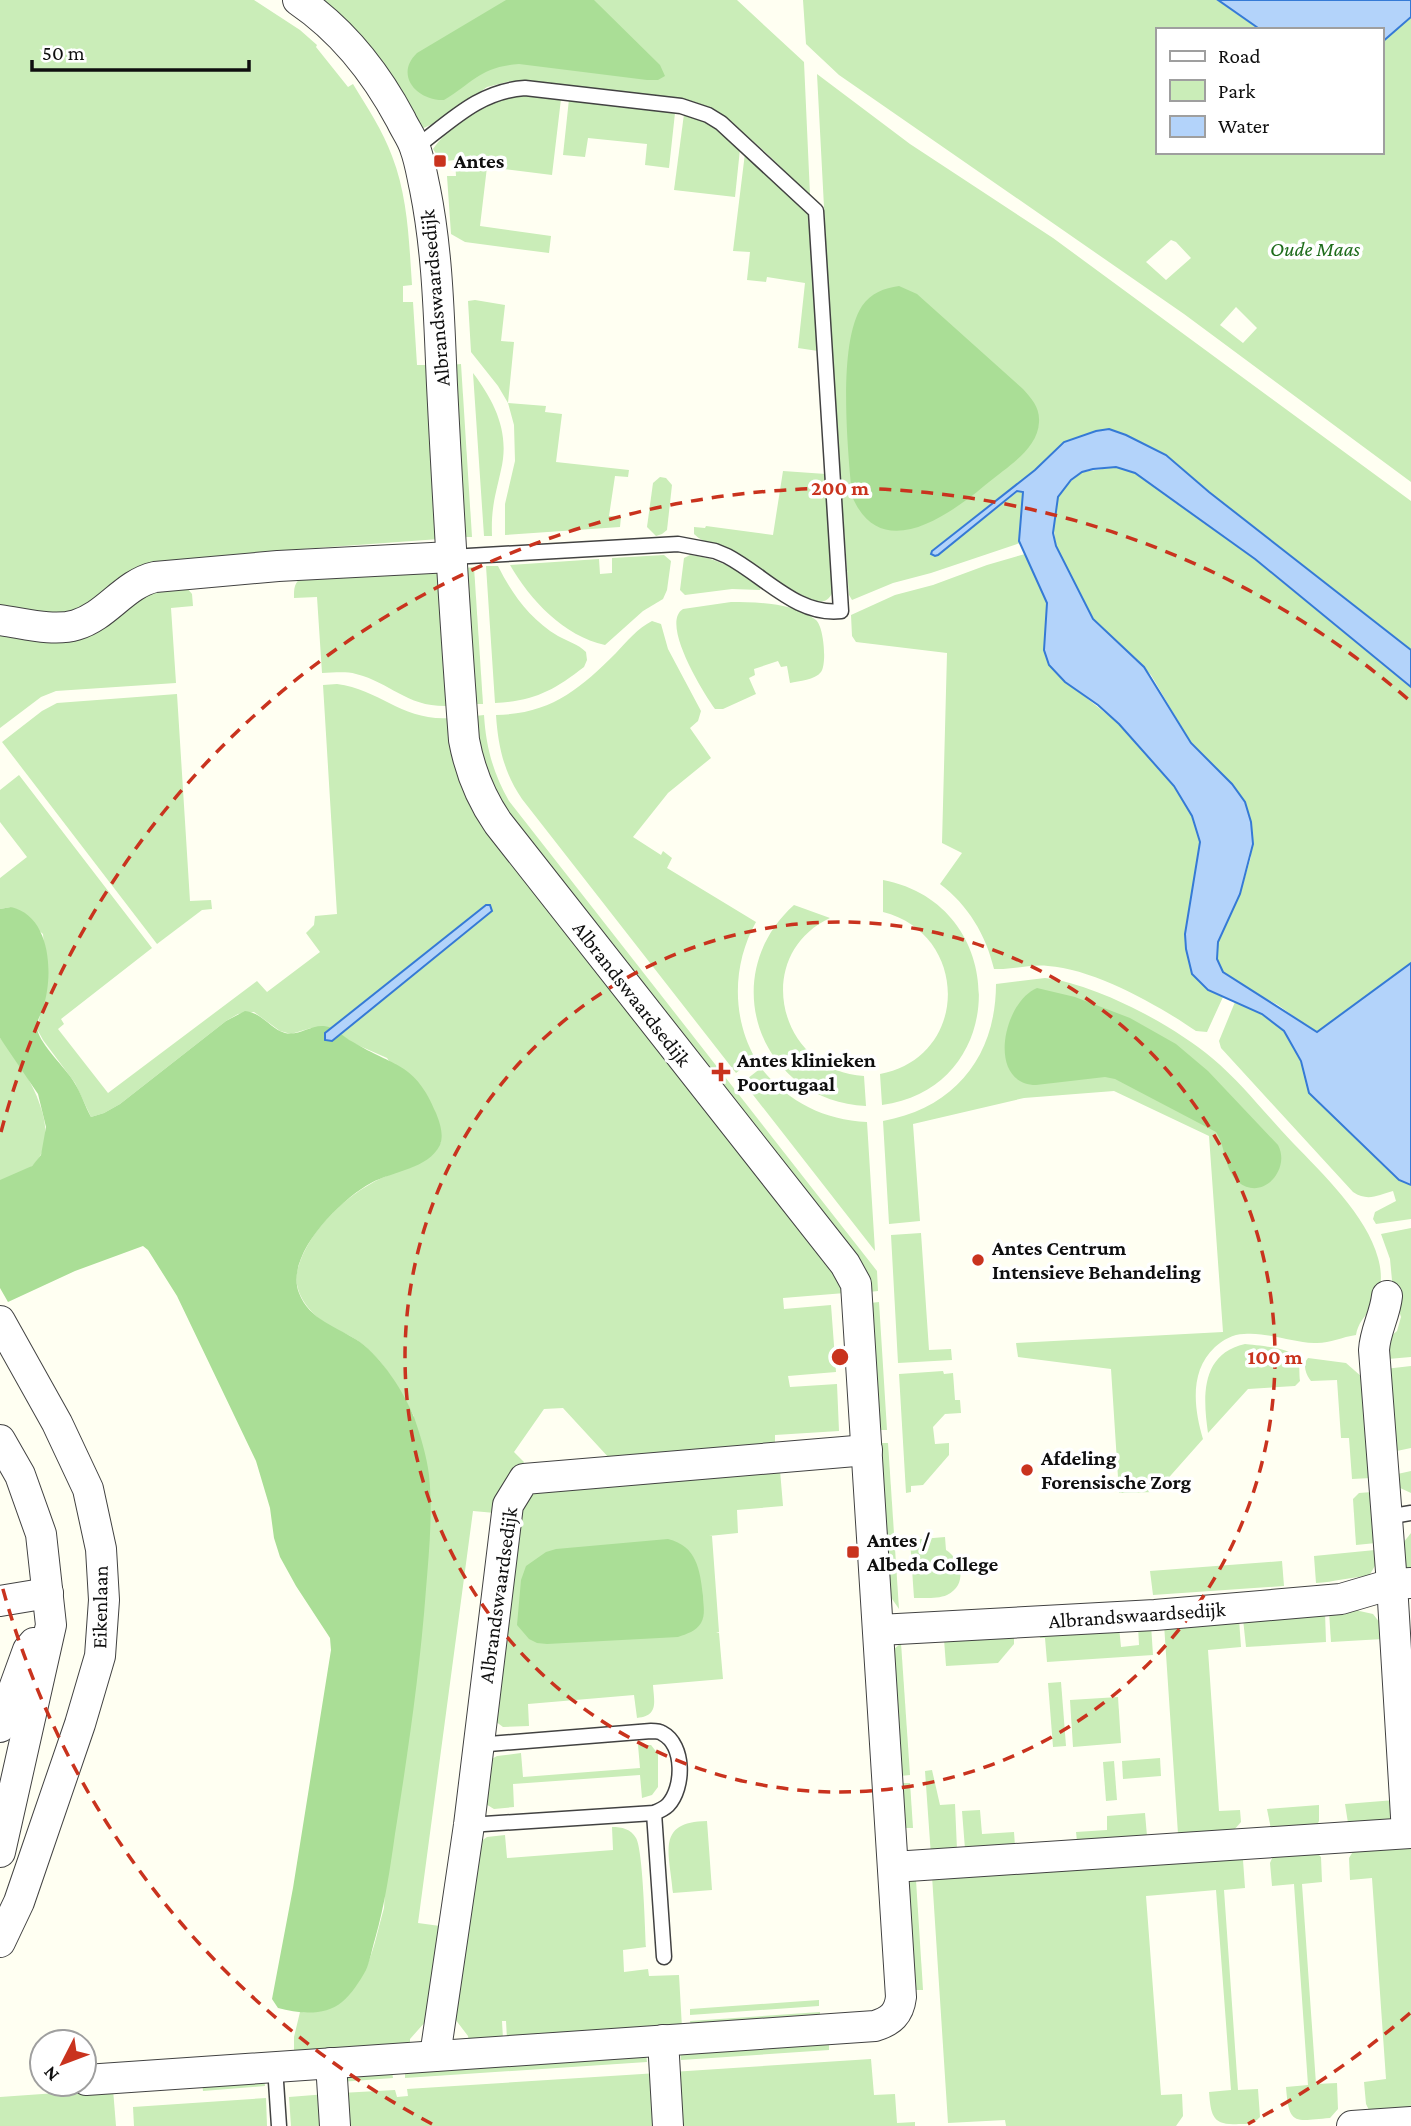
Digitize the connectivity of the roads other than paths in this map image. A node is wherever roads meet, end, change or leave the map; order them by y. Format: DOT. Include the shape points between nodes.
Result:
graph roads {
  1 [pos="298,0"];
  2 [pos="415,148"];
  3 [pos="451,557"];
  4 [pos="0,620"];
  5 [pos="1387,1296"];
  6 [pos="0,1321"];
  7 [pos="0,1440"];
  8 [pos="867,1450"];
  9 [pos="1399,1515"];
  10 [pos="1402,1584"];
  11 [pos="48,1593"];
  12 [pos="0,1601"];
  13 [pos="51,1625"];
  14 [pos="879,1630"];
  15 [pos="0,1727"];
  16 [pos="477,1745"];
  17 [pos="654,1813"];
  18 [pos="468,1825"];
  19 [pos="1409,1833"];
  20 [pos="0,1852"];
  21 [pos="893,1867"];
  22 [pos="0,1941"];
  23 [pos="664,1957"];
  24 [pos="663,2040"];
  25 [pos="435,2056"];
  26 [pos="331,2063"];
  27 [pos="275,2067"];
  28 [pos="98,2079"];
  29 [pos="1411,2122"];
  30 [pos="279,2126"];
  31 [pos="335,2126"];
  32 [pos="668,2126"];
  33 [pos="1352,2126"];
  1 -- 2 [label="street, Albrandswaardsedijk" via="320,15 367,66"];
  2 -- 3 [label="street, Albrandswaardsedijk" via="435,262"];
  2 -- 3 [label="lane" via="475,102 507,89 681,106 720,123 816,211 841,611 802,605 727,556 678,544"];
  3 -- 4 [label="street" via="155,577 139,582 76,625"];
  3 -- 8 [label="street, Albrandswaardsedijk" via="464,740 479,792 498,823 850,1271 857,1294"];
  5 -- 9 [label="street" via="1374,1350"];
  6 -- 22 [label="street, Eikenlaan" via="88,1489 102,1549 104,1600 100,1656 80,1724 19,1902"];
  7 -- 11 [label="street" via="20,1475 41,1534"];
  8 -- 14 [label="street, Albrandswaardsedijk"];
  8 -- 16 [label="street, Albrandswaardsedijk" via="524,1479 508,1506"];
  9 -- 10 [label="street"];
  10 -- 14 [label="street, Albrandswaardsedijk" via="1340,1599 1155,1615"];
  10 -- 19 [label="street"];
  11 -- 12 [label="street"];
  11 -- 13 [label="street"];
  13 -- 15 [label="street" via="27,1650"];
  13 -- 20 [label="street"];
  14 -- 21 [label="street, Albrandswaardsedijk"];
  16 -- 17 [label="lane" via="662,1733 677,1753 679,1783 666,1807"];
  16 -- 18 [label="street, Albrandswaardsedijk"];
  17 -- 18 [label="lane"];
  17 -- 23 [label="lane"];
  18 -- 25 [label="street, Albrandswaardsedijk"];
  19 -- 21 [label="street"];
  21 -- 24 [label="street, Albrandswaardsedijk" via="901,1997 893,2018 875,2026"];
  24 -- 25 [label="street, Albrandswaardsedijk"];
  24 -- 32 [label="street"];
  25 -- 26 [label="street, Albrandswaardsedijk"];
  26 -- 27 [label="street, Albrandswaardsedijk"];
  26 -- 31 [label="street"];
  27 -- 28 [label="street, Albrandswaardsedijk"];
  27 -- 30 [label="lane"];
  29 -- 33 [label="street"];
}
